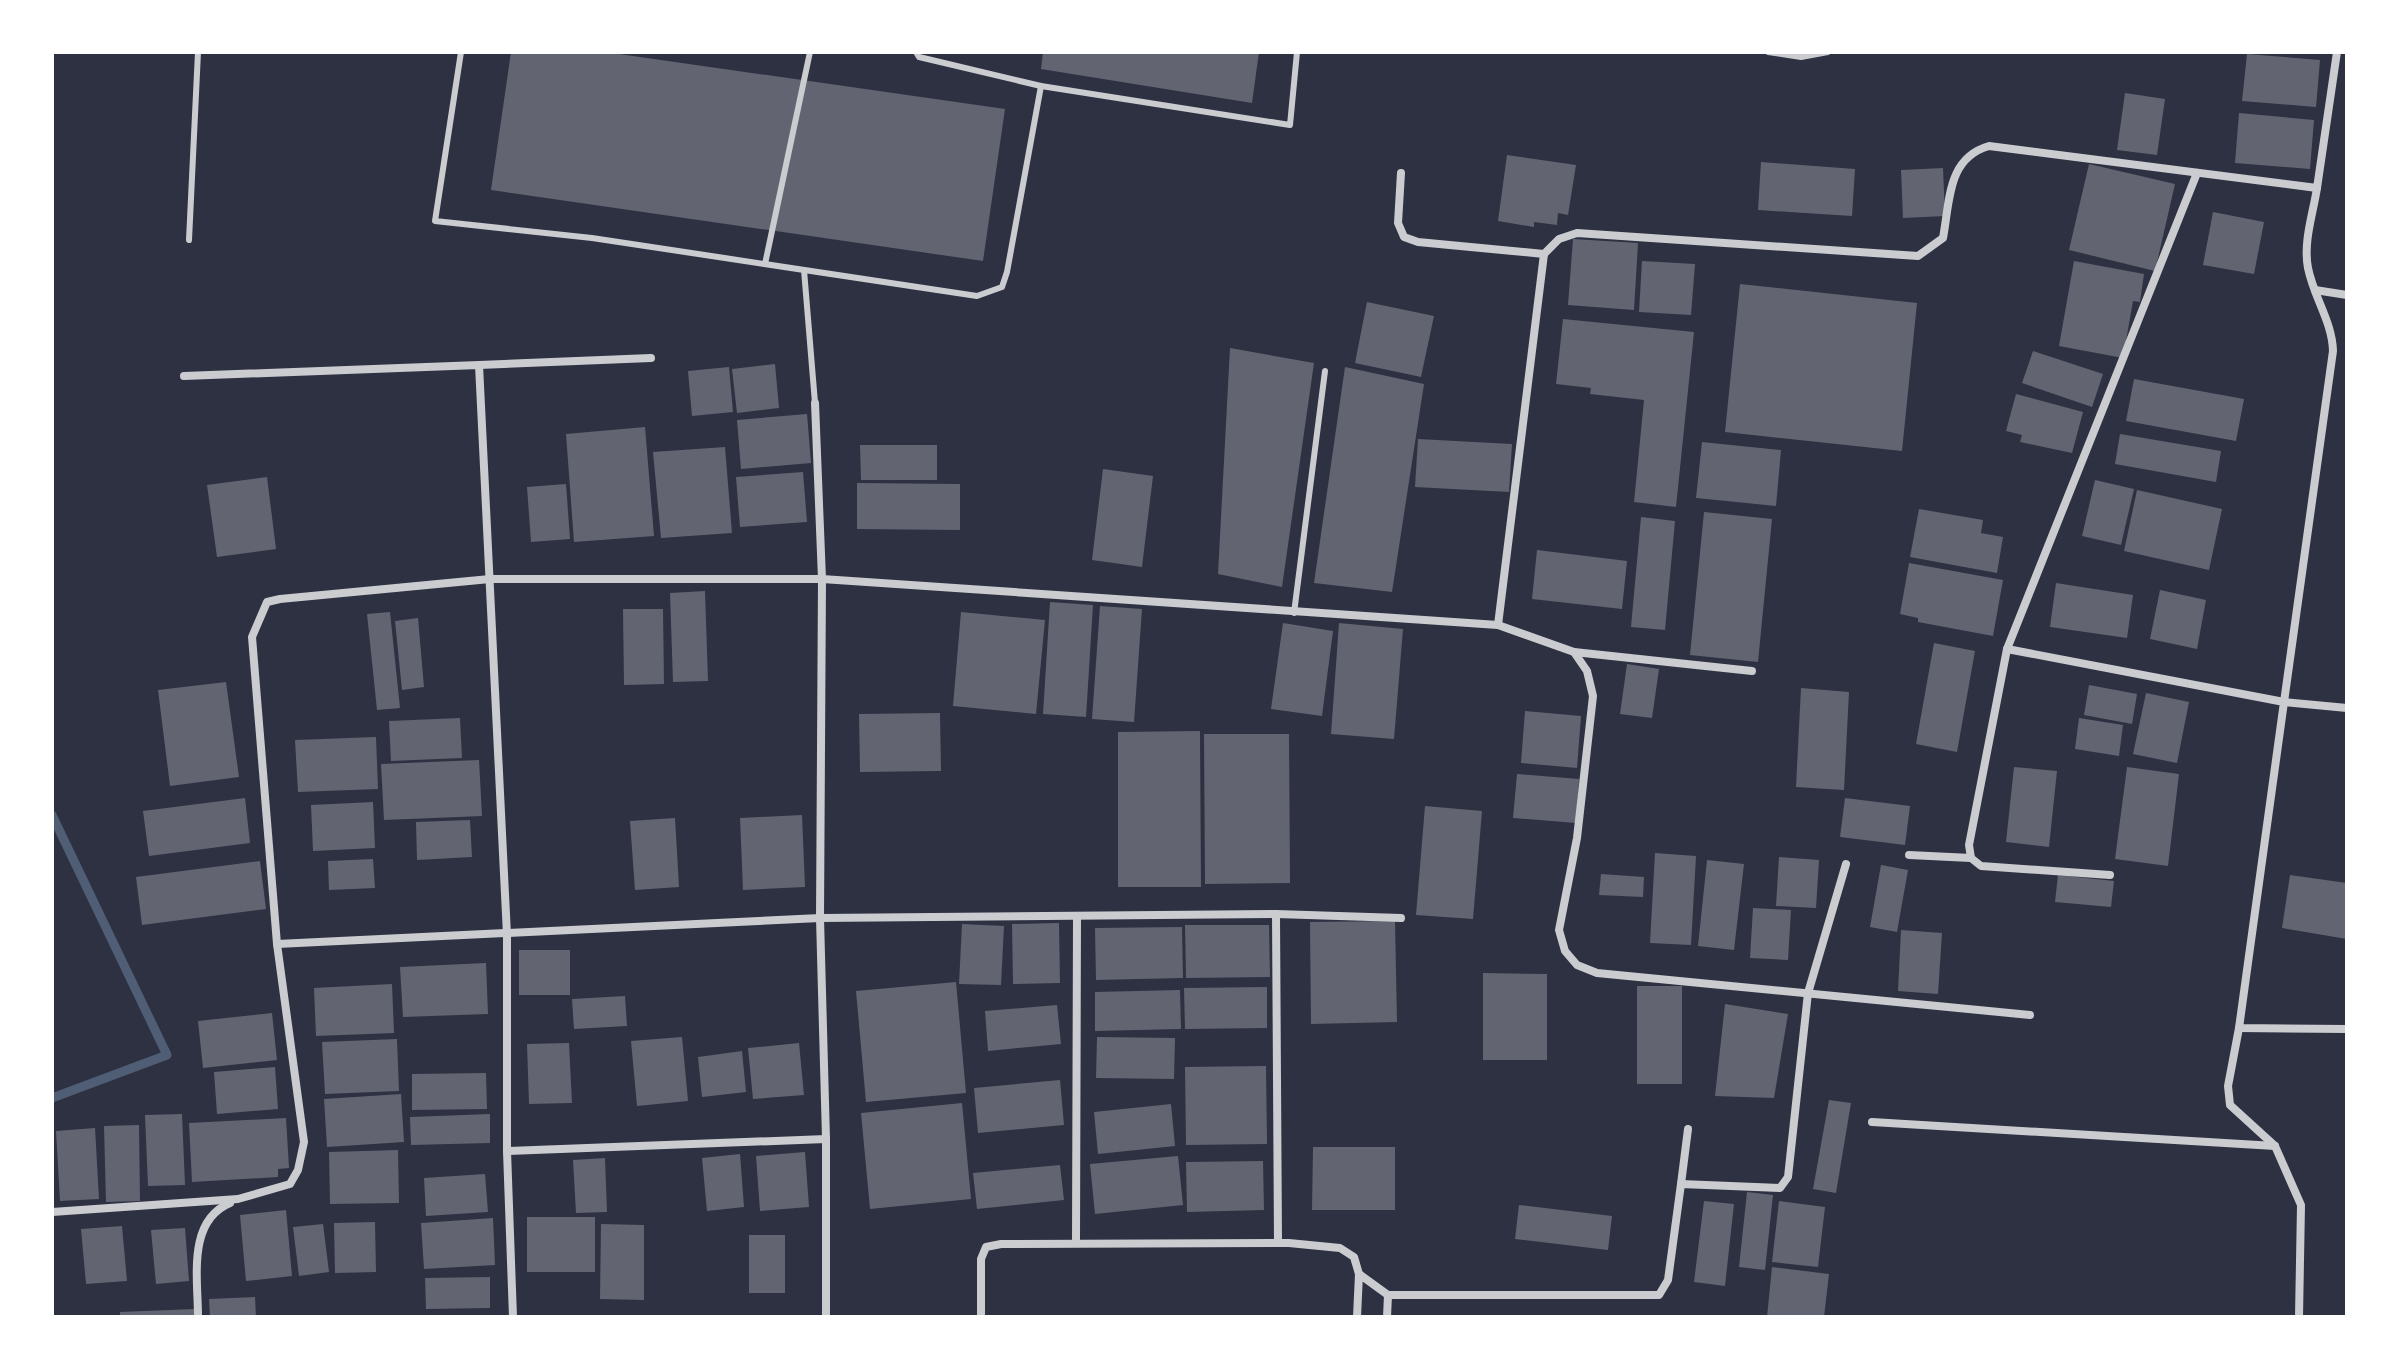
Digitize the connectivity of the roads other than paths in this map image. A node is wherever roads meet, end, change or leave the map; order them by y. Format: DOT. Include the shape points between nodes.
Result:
graph roads {
  1 [pos="198,52"];
  2 [pos="461,52"];
  3 [pos="810,52"];
  4 [pos="916,52"];
  5 [pos="1297,52"];
  6 [pos="1768,52"];
  7 [pos="1828,52"];
  8 [pos="2337,52"];
  9 [pos="1041,86"];
  10 [pos="1401,173"];
  11 [pos="2197,173"];
  12 [pos="2317,188"];
  13 [pos="189,240"];
  14 [pos="1544,254"];
  15 [pos="765,264"];
  16 [pos="804,270"];
  17 [pos="2315,290"];
  18 [pos="2347,295"];
  19 [pos="651,358"];
  20 [pos="479,365"];
  21 [pos="1325,371"];
  22 [pos="184,376"];
  23 [pos="815,403"];
  24 [pos="490,579"];
  25 [pos="822,579"];
  26 [pos="1294,613"];
  27 [pos="1498,625"];
  28 [pos="2007,649"];
  29 [pos="1574,652"];
  30 [pos="1752,671"];
  31 [pos="2284,702"];
  32 [pos="2347,708"];
  33 [pos="1909,855"];
  34 [pos="1971,858"];
  35 [pos="1846,864"];
  36 [pos="2110,875"];
  37 [pos="1276,914"];
  38 [pos="820,918"];
  39 [pos="1077,918"];
  40 [pos="1401,918"];
  41 [pos="507,935"];
  42 [pos="277,944"];
  43 [pos="1808,993"];
  44 [pos="2030,1015"];
  45 [pos="2239,1028"];
  46 [pos="2347,1029"];
  47 [pos="1872,1122"];
  48 [pos="1688,1129"];
  49 [pos="826,1139"];
  50 [pos="2275,1146"];
  51 [pos="507,1151"];
  52 [pos="1681,1184"];
  53 [pos="238,1199"];
  54 [pos="52,1212"];
  55 [pos="1076,1242"];
  56 [pos="1278,1243"];
  57 [pos="1359,1274"];
  58 [pos="1388,1295"];
  59 [pos="198,1317"];
  60 [pos="513,1317"];
  61 [pos="826,1317"];
  62 [pos="981,1317"];
  63 [pos="1357,1317"];
  64 [pos="1387,1317"];
  65 [pos="2299,1317"];
  1 -- 13 [label="lane"];
  2 -- 15 [label="lane" via="435,221"];
  3 -- 15 [label="lane"];
  4 -- 9 [label="lane" via="919,57"];
  5 -- 9 [label="lane" via="1290,125"];
  6 -- 7 [label="lane" via="1801,57"];
  8 -- 12 [label="street"];
  9 -- 16 [label="lane" via="1002,287 977,296"];
  10 -- 14 [label="street" via="1398,223 1404,237"];
  11 -- 12 [label="street"];
  11 -- 14 [label="street" via="1989,146 1964,158 1943,238 1918,256 1577,233 1559,239"];
  11 -- 28 [label="street"];
  12 -- 17 [label="street" via="2307,246"];
  14 -- 27 [label="street"];
  15 -- 16 [label="lane"];
  16 -- 23 [label="lane"];
  17 -- 18 [label="street"];
  17 -- 31 [label="street" via="2332,332 2333,351"];
  19 -- 20 [label="street"];
  20 -- 22 [label="street"];
  20 -- 24 [label="street"];
  21 -- 26 [label="lane"];
  23 -- 25 [label="street"];
  24 -- 25 [label="street"];
  24 -- 41 [label="street"];
  24 -- 42 [label="street" via="267,602 252,637"];
  25 -- 26 [label="street"];
  25 -- 38 [label="street"];
  26 -- 27 [label="street"];
  27 -- 29 [label="street"];
  28 -- 31 [label="street"];
  28 -- 34 [label="street" via="1969,845"];
  29 -- 30 [label="street"];
  29 -- 43 [label="street" via="1587,671 1593,696 1577,838 1559,930 1565,951 1577,965 1597,973"];
  31 -- 32 [label="street"];
  31 -- 45 [label="street"];
  33 -- 34 [label="street"];
  34 -- 36 [label="street" via="1981,866"];
  35 -- 43 [label="street"];
  37 -- 39 [label="street"];
  37 -- 40 [label="street"];
  37 -- 56 [label="street"];
  38 -- 39 [label="street"];
  38 -- 41 [label="street"];
  38 -- 49 [label="street"];
  39 -- 55 [label="street"];
  41 -- 42 [label="street"];
  41 -- 51 [label="street"];
  42 -- 53 [label="street" via="304,1142 290,1184"];
  43 -- 44 [label="street"];
  43 -- 52 [label="street" via="1788,1177 1780,1188 1767,1189"];
  45 -- 46 [label="street"];
  45 -- 50 [label="street" via="2228,1086 2230,1105"];
  47 -- 50 [label="street"];
  48 -- 52 [label="street"];
  49 -- 51 [label="street"];
  49 -- 61 [label="street"];
  50 -- 65 [label="street" via="2301,1205"];
  51 -- 60 [label="street"];
  52 -- 58 [label="street" via="1668,1280 1659,1295"];
  53 -- 54 [label="street"];
  53 -- 59 [label="street" via="218,1208 200,1232"];
  55 -- 56 [label="street"];
  55 -- 62 [label="street" via="986,1247 981,1259"];
  56 -- 57 [label="street" via="1340,1248 1354,1257"];
  57 -- 58 [label="street"];
  57 -- 63 [label="street"];
  58 -- 64 [label="street"];
}
